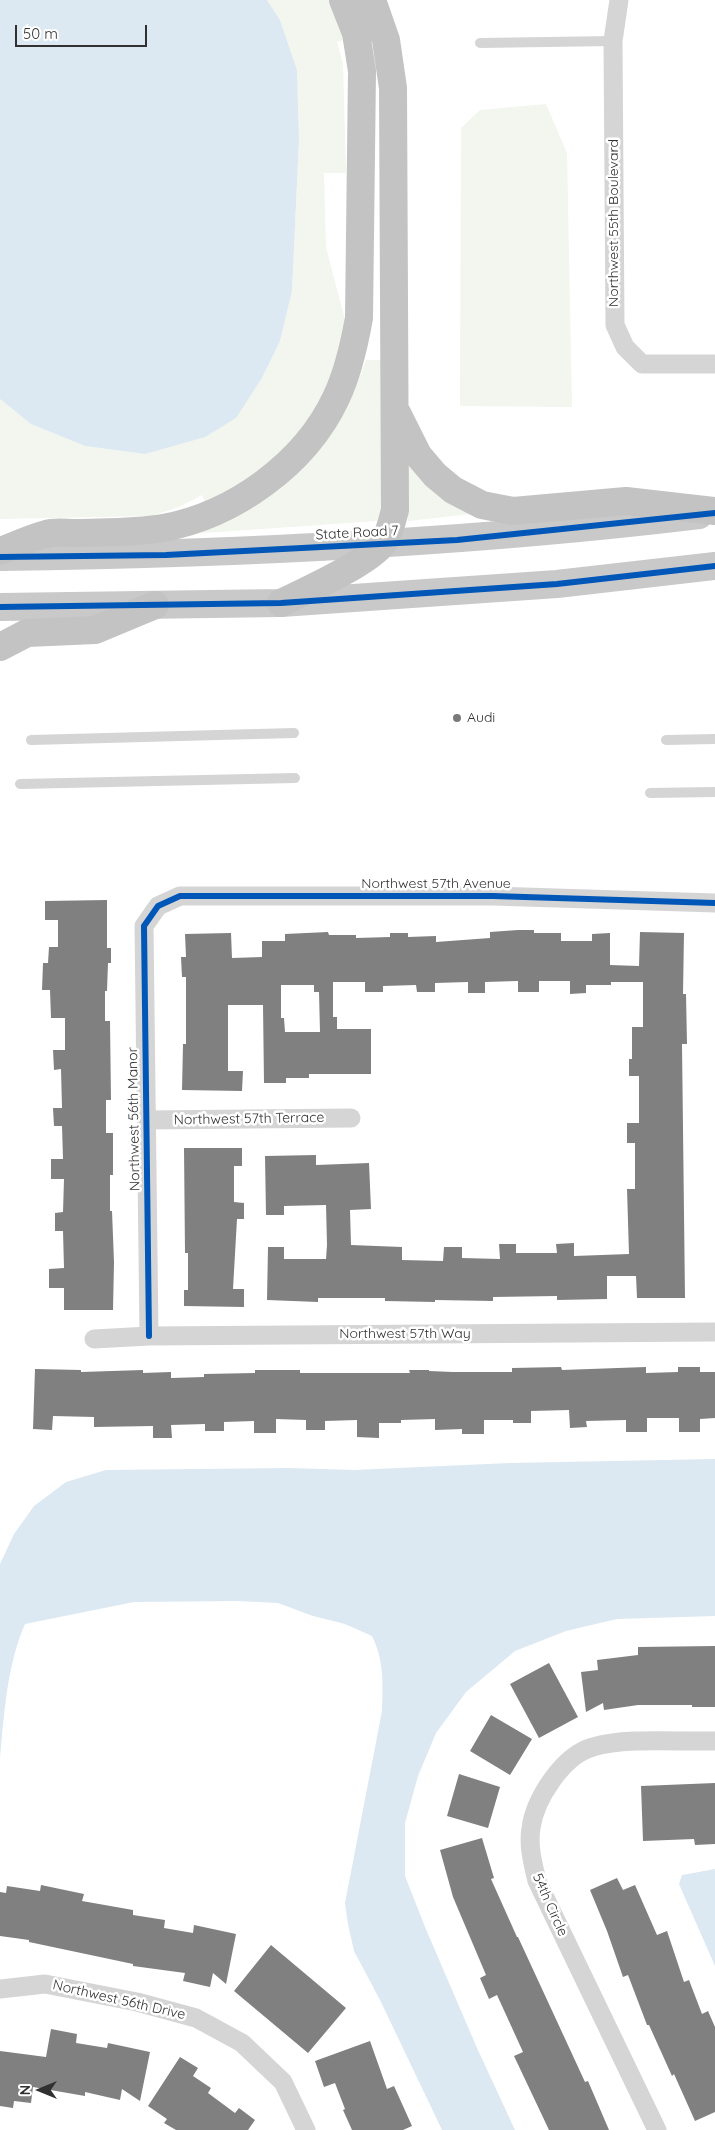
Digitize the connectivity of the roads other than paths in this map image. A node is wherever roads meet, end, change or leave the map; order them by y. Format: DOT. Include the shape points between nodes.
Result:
graph roads {
  1 [pos="343,0"];
  2 [pos="372,0"];
  3 [pos="619,0"];
  4 [pos="613,40"];
  5 [pos="480,43"];
  6 [pos="715,364"];
  7 [pos="394,404"];
  8 [pos="715,512"];
  9 [pos="383,544"];
  10 [pos="0,551"];
  11 [pos="0,557"];
  12 [pos="715,566"];
  13 [pos="281,603"];
  14 [pos="155,605"];
  15 [pos="0,607"];
  16 [pos="0,647"];
  17 [pos="294,733"];
  18 [pos="715,739"];
  19 [pos="31,740"];
  20 [pos="666,740"];
  21 [pos="295,778"];
  22 [pos="20,784"];
  23 [pos="715,792"];
  24 [pos="650,793"];
  25 [pos="715,903"];
  26 [pos="158,906"];
  27 [pos="351,1118"];
  28 [pos="146,1120"];
  29 [pos="715,1332"];
  30 [pos="149,1336"];
  31 [pos="94,1339"];
  32 [pos="715,1741"];
  33 [pos="0,1989"];
  34 [pos="306,2130"];
  35 [pos="657,2130"];
  1 -- 10 [label="highway" via="356,33 362,70 360,305 351,359 325,418 281,469 252,491 206,515 144,531 47,533"];
  2 -- 7 [label="highway" via="386,40 393,88"];
  3 -- 4 [label="street, Northwest 55th Boulevard"];
  4 -- 5 [label="lane"];
  4 -- 6 [label="street, Northwest 55th Boulevard" via="615,325 625,347 642,364"];
  7 -- 8 [label="highway" via="409,439 426,466 453,490 482,505 514,511 626,501"];
  7 -- 9 [label="highway" via="395,510"];
  8 -- 9 [label="main road, State Road 7" via="532,533"];
  9 -- 11 [label="main road, State Road 7" via="166,554"];
  9 -- 13 [label="highway" via="360,561"];
  12 -- 13 [label="main road" via="557,584"];
  13 -- 14 [label="main road"];
  14 -- 15 [label="main road"];
  14 -- 16 [label="highway" via="95,630 26,633"];
  17 -- 19 [label="lane"];
  18 -- 20 [label="lane"];
  21 -- 22 [label="lane"];
  23 -- 24 [label="lane"];
  25 -- 26 [label="street, Northwest 57th Avenue" via="493,896 180,896"];
  26 -- 28 [label="street, Northwest 56th Manor" via="144,926"];
  27 -- 28 [label="street, Northwest 57th Terrace"];
  28 -- 30 [label="street, Northwest 56th Manor"];
  29 -- 30 [label="street, Northwest 57th Way"];
  30 -- 31 [label="street, Northwest 57th Way"];
  32 -- 35 [label="street, 54th Circle" via="619,1742 592,1747 571,1758 551,1781 537,1806 530,1829 530,1854 537,1881"];
  33 -- 34 [label="street, Northwest 56th Drive" via="44,1984 137,2002 196,2018 242,2043 282,2082"];
}
